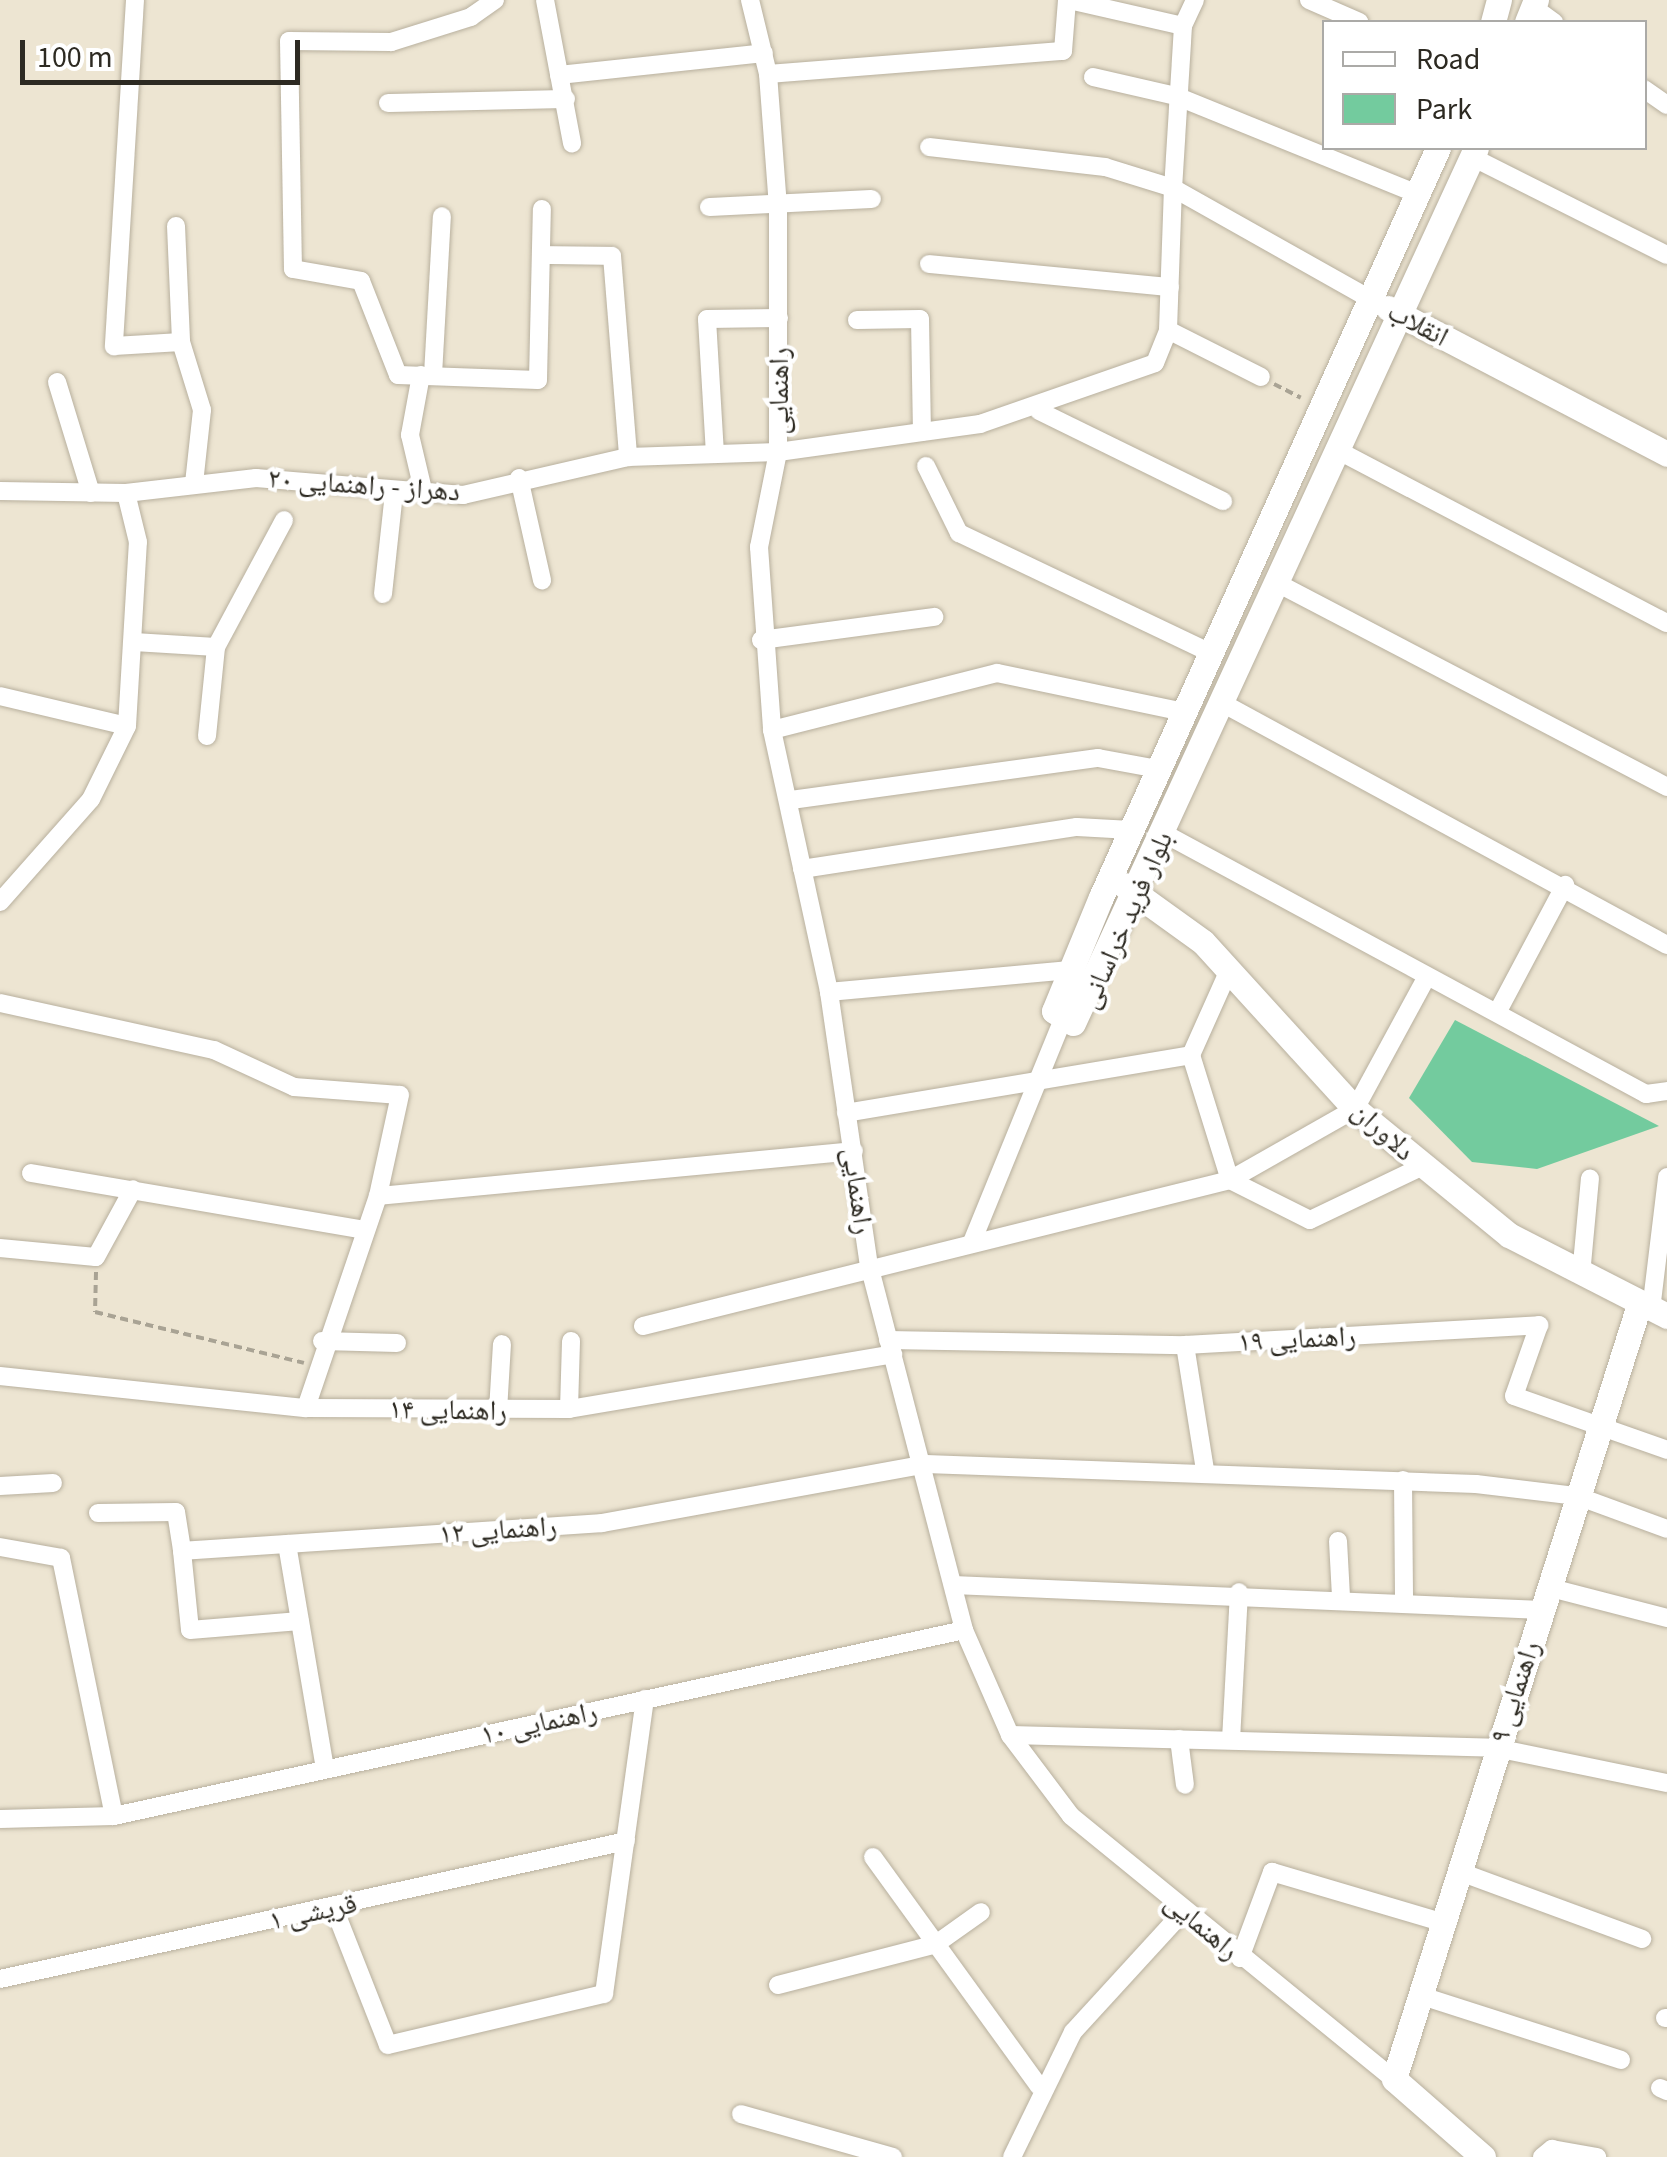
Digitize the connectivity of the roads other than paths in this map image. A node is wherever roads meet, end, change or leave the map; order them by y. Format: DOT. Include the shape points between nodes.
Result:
graph roads {
  1 [pos="135,0"];
  2 [pos="495,0"];
  3 [pos="545,0"];
  4 [pos="750,0"];
  5 [pos="1068,0"];
  6 [pos="1195,0"];
  7 [pos="1309,0"];
  8 [pos="1354,20"];
  9 [pos="1182,26"];
  10 [pos="764,53"];
  11 [pos="768,74"];
  12 [pos="558,75"];
  13 [pos="1092,77"];
  14 [pos="1176,96"];
  15 [pos="566,99"];
  16 [pos="388,103"];
  17 [pos="572,143"];
  18 [pos="929,148"];
  19 [pos="1437,150"];
  20 [pos="1474,152"];
  21 [pos="1173,188"];
  22 [pos="1417,194"];
  23 [pos="872,199"];
  24 [pos="778,206"];
  25 [pos="709,208"];
  26 [pos="542,209"];
  27 [pos="442,216"];
  28 [pos="176,226"];
  29 [pos="542,255"];
  30 [pos="1667,256"];
  31 [pos="929,264"];
  32 [pos="1170,287"];
  33 [pos="1370,299"];
  34 [pos="1401,314"];
  35 [pos="779,318"];
  36 [pos="856,320"];
  37 [pos="1168,330"];
  38 [pos="181,342"];
  39 [pos="427,374"];
  40 [pos="1261,377"];
  41 [pos="57,382"];
  42 [pos="1038,411"];
  43 [pos="922,432"];
  44 [pos="1339,451"];
  45 [pos="778,452"];
  46 [pos="714,454"];
  47 [pos="1667,454"];
  48 [pos="628,457"];
  49 [pos="926,466"];
  50 [pos="520,478"];
  51 [pos="194,484"];
  52 [pos="0,491"];
  53 [pos="91,493"];
  54 [pos="394,493"];
  55 [pos="126,494"];
  56 [pos="424,494"];
  57 [pos="1223,501"];
  58 [pos="284,520"];
  59 [pos="542,580"];
  60 [pos="1278,584"];
  61 [pos="383,594"];
  62 [pos="934,616"];
  63 [pos="1667,624"];
  64 [pos="761,640"];
  65 [pos="134,642"];
  66 [pos="216,647"];
  67 [pos="1211,653"];
  68 [pos="0,696"];
  69 [pos="1224,704"];
  70 [pos="1184,712"];
  71 [pos="127,726"];
  72 [pos="772,730"];
  73 [pos="207,736"];
  74 [pos="1158,769"];
  75 [pos="1667,787"];
  76 [pos="790,800"];
  77 [pos="1131,830"];
  78 [pos="1165,834"];
  79 [pos="802,869"];
  80 [pos="1110,876"];
  81 [pos="1565,885"];
  82 [pos="1139,893"];
  83 [pos="0,895"];
  84 [pos="1667,945"];
  85 [pos="1230,968"];
  86 [pos="1072,970"];
  87 [pos="1426,978"];
  88 [pos="829,992"];
  89 [pos="0,1003"];
  90 [pos="1498,1012"];
  91 [pos="1063,1019"];
  92 [pos="1191,1054"];
  93 [pos="1038,1078"];
  94 [pos="1667,1090"];
  95 [pos="1355,1109"];
  96 [pos="846,1113"];
  97 [pos="854,1151"];
  98 [pos="1423,1166"];
  99 [pos="31,1173"];
  100 [pos="1667,1177"];
  101 [pos="1590,1178"];
  102 [pos="1230,1180"];
  103 [pos="133,1189"];
  104 [pos="378,1196"];
  105 [pos="364,1230"];
  106 [pos="972,1242"];
  107 [pos="0,1248"];
  108 [pos="868,1265"];
  109 [pos="1581,1275"];
  110 [pos="1652,1310"];
  111 [pos="643,1326"];
  112 [pos="571,1341"];
  113 [pos="322,1342"];
  114 [pos="397,1343"];
  115 [pos="502,1344"];
  116 [pos="1185,1345"];
  117 [pos="891,1347"];
  118 [pos="0,1376"];
  119 [pos="306,1408"];
  120 [pos="569,1410"];
  121 [pos="498,1411"];
  122 [pos="1599,1427"];
  123 [pos="1667,1450"];
  124 [pos="926,1464"];
  125 [pos="1205,1470"];
  126 [pos="1404,1480"];
  127 [pos="53,1483"];
  128 [pos="0,1486"];
  129 [pos="1577,1496"];
  130 [pos="98,1513"];
  131 [pos="1667,1529"];
  132 [pos="1338,1541"];
  133 [pos="287,1544"];
  134 [pos="0,1547"];
  135 [pos="182,1551"];
  136 [pos="953,1585"];
  137 [pos="1239,1592"];
  138 [pos="1341,1597"];
  139 [pos="1546,1599"];
  140 [pos="1404,1600"];
  141 [pos="1667,1618"];
  142 [pos="300,1620"];
  143 [pos="964,1630"];
  144 [pos="645,1700"];
  145 [pos="1010,1735"];
  146 [pos="1179,1739"];
  147 [pos="1232,1740"];
  148 [pos="1496,1748"];
  149 [pos="325,1770"];
  150 [pos="1667,1783"];
  151 [pos="1185,1785"];
  152 [pos="114,1816"];
  153 [pos="0,1818"];
  154 [pos="626,1841"];
  155 [pos="872,1857"];
  156 [pos="1463,1873"];
  157 [pos="334,1908"];
  158 [pos="981,1912"];
  159 [pos="1184,1912"];
  160 [pos="1447,1924"];
  161 [pos="1642,1939"];
  162 [pos="936,1944"];
  163 [pos="1240,1958"];
  164 [pos="0,1979"];
  165 [pos="778,1986"];
  166 [pos="1422,1996"];
  167 [pos="1621,2060"];
  168 [pos="1394,2080"];
  169 [pos="1039,2086"];
  170 [pos="741,2114"];
  171 [pos="893,2157"];
  172 [pos="1012,2157"];
  173 [pos="1484,2157"];
  174 [pos="1542,2157"];
  175 [pos="1597,2157"];
  1 -- 38 [label="street" via="114,346"];
  2 -- 39 [label="street" via="471,18 391,42 289,41 293,269 361,280 394,372"];
  3 -- 12 [label="street"];
  4 -- 10 [label="street, راهنمایی"];
  5 -- 9 [label="street"];
  5 -- 11 [label="street" via="1063,52"];
  6 -- 9 [label="street"];
  7 -- 8 [label="street"];
  9 -- 14 [label="street"];
  10 -- 11 [label="street, راهنمایی"];
  10 -- 12 [label="street"];
  11 -- 24 [label="street, راهنمایی"];
  12 -- 15 [label="street"];
  13 -- 14 [label="street"];
  14 -- 21 [label="street"];
  14 -- 22 [label="street"];
  15 -- 16 [label="street"];
  15 -- 17 [label="street"];
  18 -- 21 [label="street, انقلاب" via="1105,167"];
  19 -- 22 [label="street, بلوار فرید خراسانی"];
  20 -- 30 [label="street"];
  20 -- 34 [label="street, بلوار فرید خراسانی"];
  21 -- 32 [label="street"];
  21 -- 33 [label="street, انقلاب"];
  22 -- 33 [label="street, بلوار فرید خراسانی"];
  23 -- 24 [label="street"];
  24 -- 25 [label="street"];
  24 -- 35 [label="street, راهنمایی"];
  26 -- 29 [label="street"];
  27 -- 39 [label="street"];
  28 -- 38 [label="street"];
  29 -- 39 [label="street" via="538,380"];
  29 -- 48 [label="street" via="612,256"];
  31 -- 32 [label="street"];
  32 -- 37 [label="street"];
  33 -- 34 [label="street, انقلاب"];
  33 -- 67 [label="street, بلوار فرید خراسانی"];
  34 -- 44 [label="street, بلوار فرید خراسانی"];
  34 -- 47 [label="street, انقلاب"];
  35 -- 45 [label="street, راهنمایی"];
  35 -- 46 [label="street" via="707,319"];
  36 -- 43 [label="street" via="920,319"];
  37 -- 40 [label="street"];
  37 -- 42 [label="street, دهراز - راهنمایی ۲۰" via="1155,363"];
  38 -- 51 [label="street" via="202,410"];
  39 -- 56 [label="street" via="410,435"];
  41 -- 53 [label="street"];
  42 -- 43 [label="street, دهراز - راهنمایی ۲۰"];
  42 -- 57 [label="street"];
  43 -- 45 [label="street, دهراز - راهنمایی ۲۰"];
  44 -- 60 [label="street, بلوار فرید خراسانی"];
  44 -- 63 [label="street"];
  45 -- 46 [label="street, دهراز - راهنمایی ۲۰"];
  45 -- 64 [label="street, راهنمایی" via="760,547"];
  46 -- 48 [label="street, دهراز - راهنمایی ۲۰"];
  48 -- 50 [label="street, دهراز - راهنمایی ۲۰"];
  49 -- 67 [label="street" via="958,533"];
  50 -- 56 [label="street, دهراز - راهنمایی ۲۰" via="463,495"];
  50 -- 59 [label="street"];
  51 -- 54 [label="street, دهراز - راهنمایی ۲۰" via="256,478"];
  51 -- 55 [label="street, دهراز - راهنمایی ۲۰"];
  52 -- 53 [label="street, دهراز - راهنمایی ۲۰"];
  53 -- 55 [label="street, دهراز - راهنمایی ۲۰"];
  54 -- 56 [label="street, دهراز - راهنمایی ۲۰"];
  54 -- 61 [label="street"];
  55 -- 65 [label="street" via="138,542"];
  58 -- 66 [label="street"];
  60 -- 69 [label="street, بلوار فرید خراسانی"];
  60 -- 75 [label="street"];
  62 -- 64 [label="street"];
  64 -- 72 [label="street, راهنمایی"];
  65 -- 66 [label="street"];
  65 -- 71 [label="street"];
  66 -- 73 [label="street"];
  67 -- 70 [label="street, بلوار فرید خراسانی"];
  68 -- 71 [label="street"];
  69 -- 78 [label="street, بلوار فرید خراسانی"];
  69 -- 81 [label="street"];
  70 -- 72 [label="street" via="997,672"];
  70 -- 74 [label="street, بلوار فرید خراسانی"];
  71 -- 83 [label="street" via="91,800"];
  72 -- 76 [label="street, راهنمایی"];
  74 -- 76 [label="street" via="1098,758"];
  74 -- 77 [label="street, بلوار فرید خراسانی"];
  76 -- 79 [label="street, راهنمایی"];
  77 -- 79 [label="street" via="1077,827"];
  77 -- 80 [label="street, بلوار فرید خراسانی"];
  78 -- 82 [label="street, بلوار فرید خراسانی"];
  78 -- 87 [label="street"];
  79 -- 88 [label="street, راهنمایی"];
  80 -- 82 [label="street, دلاوران"];
  80 -- 86 [label="street, بلوار فرید خراسانی"];
  81 -- 84 [label="street"];
  81 -- 90 [label="street"];
  82 -- 85 [label="street, دلاوران"];
  82 -- 91 [label="street, بلوار فرید خراسانی" via="1080,1023"];
  85 -- 92 [label="street"];
  85 -- 95 [label="street, دلاوران"];
  86 -- 88 [label="street"];
  86 -- 91 [label="street, بلوار فرید خراسانی" via="1054,1011"];
  87 -- 90 [label="street"];
  87 -- 95 [label="street"];
  88 -- 96 [label="street, راهنمایی"];
  89 -- 104 [label="street" via="214,1050 294,1087 400,1095"];
  90 -- 94 [label="street" via="1646,1094"];
  91 -- 93 [label="street"];
  92 -- 93 [label="street"];
  92 -- 102 [label="street"];
  93 -- 96 [label="street"];
  93 -- 106 [label="street"];
  95 -- 98 [label="street, دلاوران"];
  95 -- 102 [label="street"];
  96 -- 97 [label="street, راهنمایی"];
  97 -- 104 [label="street"];
  97 -- 108 [label="street, راهنمایی"];
  98 -- 102 [label="street" via="1310,1220"];
  98 -- 109 [label="street, دلاوران" via="1508,1234"];
  99 -- 103 [label="street"];
  100 -- 110 [label="street"];
  101 -- 109 [label="street"];
  102 -- 106 [label="street"];
  103 -- 105 [label="street"];
  103 -- 107 [label="street" via="96,1257"];
  104 -- 105 [label="street"];
  105 -- 113 [label="street"];
  106 -- 108 [label="street"];
  108 -- 111 [label="street"];
  108 -- 117 [label="street, راهنمایی"];
  109 -- 110 [label="street, دلاوران"];
  110 -- 122 [label="street, راهنمایی ۹"];
  112 -- 120 [label="street"];
  113 -- 114 [label="street"];
  113 -- 119 [label="street"];
  115 -- 121 [label="street"];
  116 -- 117 [label="street, راهنمایی ۱۹"];
  116 -- 122 [label="street, راهنمایی ۱۹" via="1540,1325 1514,1396"];
  116 -- 125 [label="street"];
  117 -- 120 [label="street, راهنمایی ۱۴"];
  117 -- 124 [label="street, راهنمایی"];
  118 -- 119 [label="street, راهنمایی ۱۴"];
  119 -- 121 [label="street, راهنمایی ۱۴"];
  120 -- 121 [label="street, راهنمایی ۱۴"];
  122 -- 123 [label="street"];
  122 -- 129 [label="street, راهنمایی ۹"];
  124 -- 125 [label="street, راهنمایی ۱۲"];
  124 -- 133 [label="street, راهنمایی ۱۲" via="602,1523"];
  124 -- 136 [label="street, راهنمایی"];
  125 -- 126 [label="street, راهنمایی ۱۲"];
  126 -- 129 [label="street, راهنمایی ۱۲"];
  126 -- 140 [label="street"];
  127 -- 128 [label="street"];
  129 -- 131 [label="street, راهنمایی ۱۲"];
  129 -- 139 [label="street, راهنمایی ۹"];
  130 -- 135 [label="street" via="176,1512"];
  132 -- 138 [label="street"];
  133 -- 135 [label="street, راهنمایی ۱۲"];
  133 -- 142 [label="street"];
  134 -- 152 [label="street" via="61,1558"];
  135 -- 142 [label="street" via="190,1630"];
  136 -- 137 [label="street"];
  136 -- 143 [label="street, راهنمایی"];
  137 -- 138 [label="street"];
  137 -- 147 [label="street"];
  138 -- 140 [label="street"];
  139 -- 140 [label="street"];
  139 -- 141 [label="street"];
  139 -- 148 [label="street, راهنمایی ۹"];
  142 -- 149 [label="street"];
  143 -- 144 [label="street, راهنمایی ۱۰"];
  143 -- 145 [label="street, راهنمایی"];
  144 -- 149 [label="street, راهنمایی ۱۰"];
  144 -- 154 [label="street"];
  145 -- 146 [label="street"];
  145 -- 159 [label="street, راهنمایی" via="1071,1816"];
  146 -- 147 [label="street"];
  146 -- 151 [label="street"];
  147 -- 148 [label="street"];
  148 -- 150 [label="street"];
  148 -- 156 [label="street, راهنمایی ۹"];
  149 -- 152 [label="street, راهنمایی ۱۰"];
  152 -- 153 [label="street, راهنمایی ۱۰"];
  154 -- 157 [label="street, قریشی ۱"];
  154 -- 157 [label="street" via="604,1994 388,2045"];
  155 -- 162 [label="street"];
  156 -- 160 [label="street, راهنمایی ۹"];
  156 -- 161 [label="street"];
  157 -- 164 [label="street, قریشی ۱"];
  158 -- 162 [label="street"];
  159 -- 163 [label="street, راهنمایی"];
  159 -- 169 [label="street" via="1073,2032"];
  160 -- 163 [label="street" via="1272,1872"];
  160 -- 166 [label="street, راهنمایی ۹"];
  162 -- 165 [label="street"];
  162 -- 169 [label="street"];
  163 -- 168 [label="street, راهنمایی"];
  166 -- 167 [label="street"];
  166 -- 168 [label="street, راهنمایی ۹"];
  168 -- 173 [label="street, راهنمایی"];
  169 -- 172 [label="street"];
  170 -- 171 [label="street"];
  174 -- 175 [label="street" via="1552,2149"];
}
